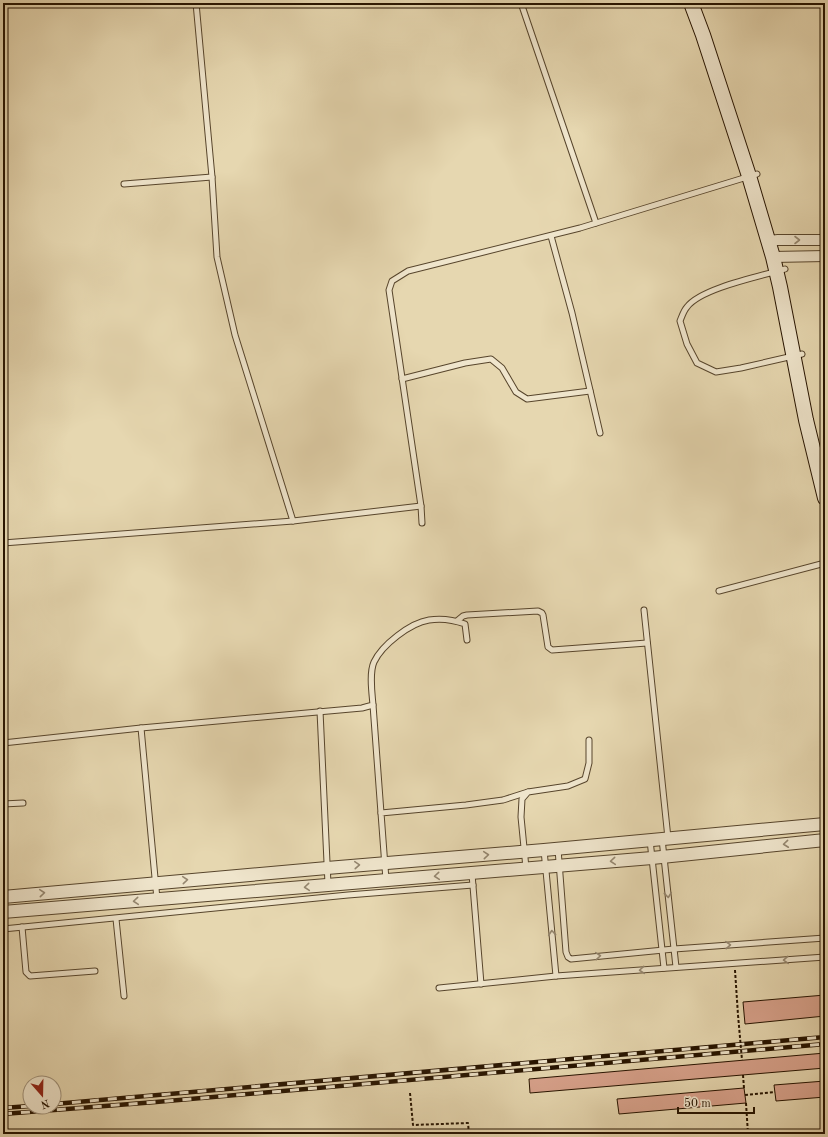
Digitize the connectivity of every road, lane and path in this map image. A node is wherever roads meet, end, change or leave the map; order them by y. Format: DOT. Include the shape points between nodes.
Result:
graph roads {
  1 [pos="196,3"];
  2 [pos="521,3"];
  3 [pos="691,3"];
  4 [pos="700,3"];
  5 [pos="753,175"];
  6 [pos="212,177"];
  7 [pos="124,184"];
  8 [pos="596,223"];
  9 [pos="551,236"];
  10 [pos="773,240"];
  11 [pos="825,240"];
  12 [pos="825,256"];
  13 [pos="780,263"];
  14 [pos="798,355"];
  15 [pos="402,379"];
  16 [pos="590,391"];
  17 [pos="600,433"];
  18 [pos="825,463"];
  19 [pos="825,498"];
  20 [pos="421,506"];
  21 [pos="294,521"];
  22 [pos="422,523"];
  23 [pos="3,543"];
  24 [pos="825,563"];
  25 [pos="719,591"];
  26 [pos="644,610"];
  27 [pos="457,621"];
  28 [pos="467,640"];
  29 [pos="647,643"];
  30 [pos="374,705"];
  31 [pos="320,712"];
  32 [pos="142,728"];
  33 [pos="589,740"];
  34 [pos="3,743"];
  35 [pos="528,792"];
  36 [pos="23,803"];
  37 [pos="3,804"];
  38 [pos="381,812"];
  39 [pos="825,824"];
  40 [pos="665,839"];
  41 [pos="650,840"];
  42 [pos="825,840"];
  43 [pos="558,849"];
  44 [pos="544,850"];
  45 [pos="524,852"];
  46 [pos="658,857"];
  47 [pos="385,863"];
  48 [pos="559,865"];
  49 [pos="546,866"];
  50 [pos="327,868"];
  51 [pos="526,868"];
  52 [pos="473,879"];
  53 [pos="386,880"];
  54 [pos="156,883"];
  55 [pos="328,885"];
  56 [pos="9,896"];
  57 [pos="157,899"];
  58 [pos="16,911"];
  59 [pos="3,912"];
  60 [pos="116,919"];
  61 [pos="22,928"];
  62 [pos="3,929"];
  63 [pos="825,938"];
  64 [pos="674,949"];
  65 [pos="662,950"];
  66 [pos="825,957"];
  67 [pos="734,963"];
  68 [pos="676,967"];
  69 [pos="664,968"];
  70 [pos="95,971"];
  71 [pos="556,976"];
  72 [pos="481,984"];
  73 [pos="438,988"];
  74 [pos="124,996"];
  75 [pos="742,1060"];
  76 [pos="743,1075"];
  77 [pos="744,1088"];
  78 [pos="775,1092"];
  79 [pos="410,1093"];
  80 [pos="745,1095"];
  81 [pos="746,1103"];
  82 [pos="469,1134"];
  83 [pos="748,1134"];
  1 -- 6 [label="lane"];
  2 -- 8 [label="lane"];
  3 -- 5 [label="main road"];
  4 -- 5 [label="main road" via="724,67"];
  5 -- 8 [label="lane"];
  5 -- 10 [label="main road"];
  6 -- 7 [label="lane"];
  6 -- 21 [label="lane" via="218,257 234,335"];
  8 -- 9 [label="lane"];
  9 -- 15 [label="lane" via="408,271 392,281 389,290"];
  9 -- 16 [label="lane"];
  10 -- 11 [label="street, one-way"];
  10 -- 13 [label="main road"];
  12 -- 13 [label="street"];
  13 -- 14 [label="main road"];
  13 -- 14 [label="lane" via="700,296 687,306 680,321 687,344 697,363 716,372"];
  14 -- 18 [label="main road"];
  14 -- 19 [label="main road" via="806,420"];
  15 -- 16 [label="lane" via="491,359 502,368 516,392 527,399"];
  15 -- 20 [label="lane"];
  16 -- 17 [label="lane"];
  20 -- 21 [label="lane"];
  20 -- 22 [label="lane"];
  21 -- 23 [label="lane"];
  24 -- 25 [label="lane"];
  26 -- 29 [label="lane"];
  27 -- 28 [label="lane" via="466,624"];
  27 -- 29 [label="lane" via="467,615 538,611 542,612 548,647 552,650"];
  27 -- 30 [label="lane" via="428,620 410,627 391,640 374,663 371,682"];
  29 -- 40 [label="lane"];
  30 -- 31 [label="lane"];
  30 -- 38 [label="lane"];
  31 -- 32 [label="lane"];
  31 -- 50 [label="lane"];
  32 -- 34 [label="lane"];
  32 -- 54 [label="lane"];
  33 -- 35 [label="lane" via="589,763 585,779 568,786"];
  35 -- 38 [label="lane" via="503,800"];
  35 -- 45 [label="lane" via="522,799"];
  36 -- 37 [label="lane"];
  38 -- 47 [label="lane"];
  39 -- 40 [label="street"];
  40 -- 41 [label="street"];
  40 -- 46 [label="lane"];
  41 -- 43 [label="street"];
  41 -- 46 [label="lane"];
  42 -- 46 [label="street, one-way"];
  43 -- 44 [label="street"];
  43 -- 48 [label="lane"];
  44 -- 45 [label="street"];
  44 -- 49 [label="lane"];
  47 -- 45 [label="street, one-way"];
  45 -- 51 [label="lane"];
  46 -- 48 [label="street, one-way"];
  46 -- 64 [label="lane, one-way"];
  46 -- 65 [label="lane"];
  50 -- 47 [label="street, one-way"];
  47 -- 53 [label="lane"];
  48 -- 49 [label="street"];
  48 -- 65 [label="lane, one-way" via="568,957 571,959"];
  49 -- 51 [label="street"];
  71 -- 49 [label="lane, one-way"];
  54 -- 50 [label="street, one-way"];
  50 -- 55 [label="lane"];
  51 -- 52 [label="street"];
  52 -- 53 [label="street, one-way"];
  52 -- 60 [label="lane"];
  52 -- 72 [label="lane"];
  53 -- 55 [label="street"];
  56 -- 54 [label="street, one-way"];
  54 -- 57 [label="lane"];
  55 -- 57 [label="street, one-way"];
  56 -- 58 [label="street"];
  57 -- 58 [label="street, one-way"];
  58 -- 59 [label="street"];
  60 -- 61 [label="lane"];
  60 -- 74 [label="lane"];
  61 -- 62 [label="lane"];
  61 -- 70 [label="lane" via="28,975"];
  64 -- 63 [label="lane, one-way"];
  64 -- 65 [label="lane"];
  64 -- 68 [label="lane"];
  65 -- 69 [label="lane"];
  66 -- 67 [label="lane, one-way"];
  67 -- 68 [label="lane"];
  67 -- 75 [label="path, bridge"];
  68 -- 69 [label="lane"];
  69 -- 71 [label="lane, one-way"];
  71 -- 72 [label="lane"];
  72 -- 73 [label="lane"];
  76 -- 77 [label="path"];
  78 -- 80 [label="path"];
  79 -- 82 [label="path" via="413,1126 468,1123"];
  81 -- 83 [label="path"];
}
